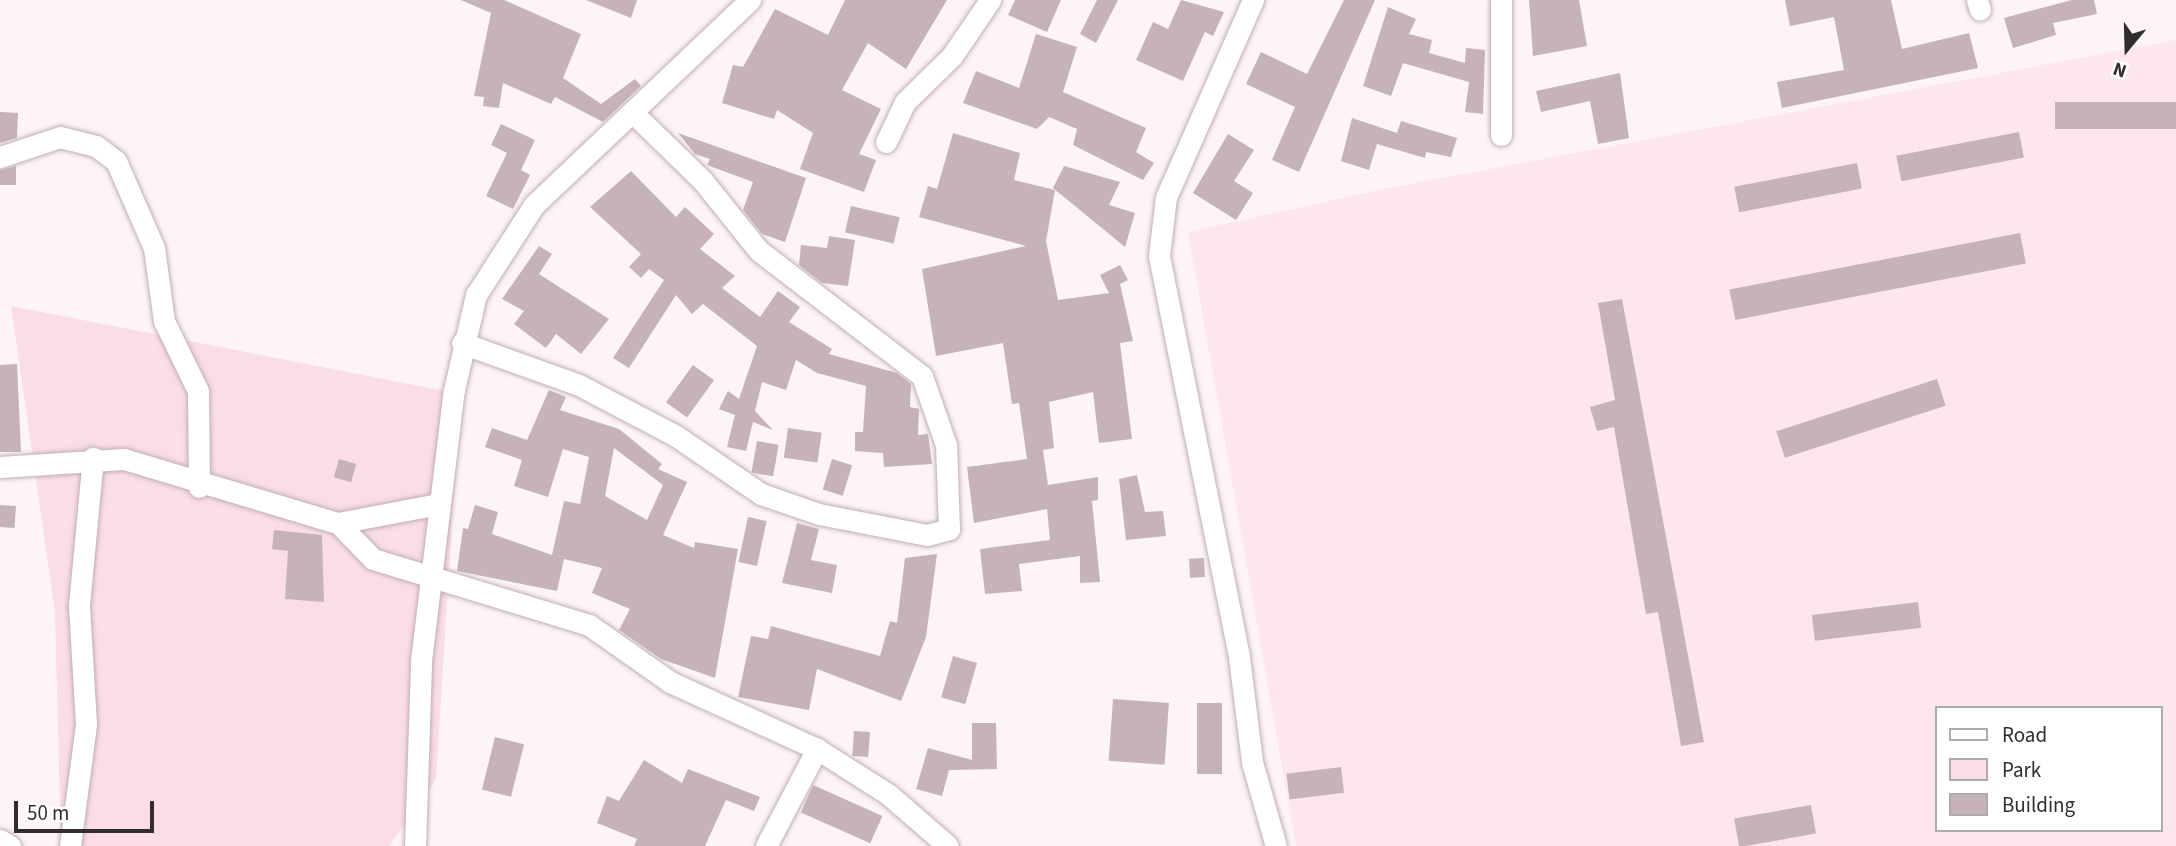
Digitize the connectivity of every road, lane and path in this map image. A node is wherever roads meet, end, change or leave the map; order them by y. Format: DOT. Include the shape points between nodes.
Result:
graph roads {
  1 [pos="750,0"];
  2 [pos="990,0"];
  3 [pos="1253,0"];
  4 [pos="1501,0"];
  5 [pos="634,114"];
  6 [pos="1501,135"];
  7 [pos="886,142"];
  8 [pos="0,157"];
  9 [pos="461,343"];
  10 [pos="93,458"];
  11 [pos="0,467"];
  12 [pos="199,486"];
  13 [pos="439,504"];
  14 [pos="338,523"];
  15 [pos="430,576"];
  16 [pos="817,749"];
  17 [pos="0,840"];
  18 [pos="10,846"];
  19 [pos="70,846"];
  20 [pos="415,846"];
  21 [pos="766,846"];
  22 [pos="948,846"];
  23 [pos="1276,846"];
  1 -- 5 [label="street"];
  2 -- 7 [label="street" via="952,56 905,102"];
  3 -- 23 [label="street" via="1166,197 1159,257 1239,657 1252,762"];
  4 -- 6 [label="street"];
  5 -- 9 [label="street" via="580,157 514,230 476,295"];
  5 -- 9 [label="street" via="694,171 759,251 922,376 946,444 949,528 927,535 819,514 761,494 676,436 579,385"];
  8 -- 12 [label="street" via="60,137 96,146 123,173 154,248 164,321 198,391"];
  9 -- 13 [label="street"];
  10 -- 11 [label="street"];
  10 -- 12 [label="street" via="154,466"];
  10 -- 19 [label="street" via="79,606 86,724"];
  12 -- 14 [label="street"];
  13 -- 14 [label="street"];
  13 -- 15 [label="street"];
  14 -- 15 [label="street" via="373,559"];
  15 -- 16 [label="street" via="566,613 670,682"];
  15 -- 20 [label="street"];
  16 -- 21 [label="street"];
  16 -- 22 [label="street" via="898,801"];
  17 -- 18 [label="street"];
}
